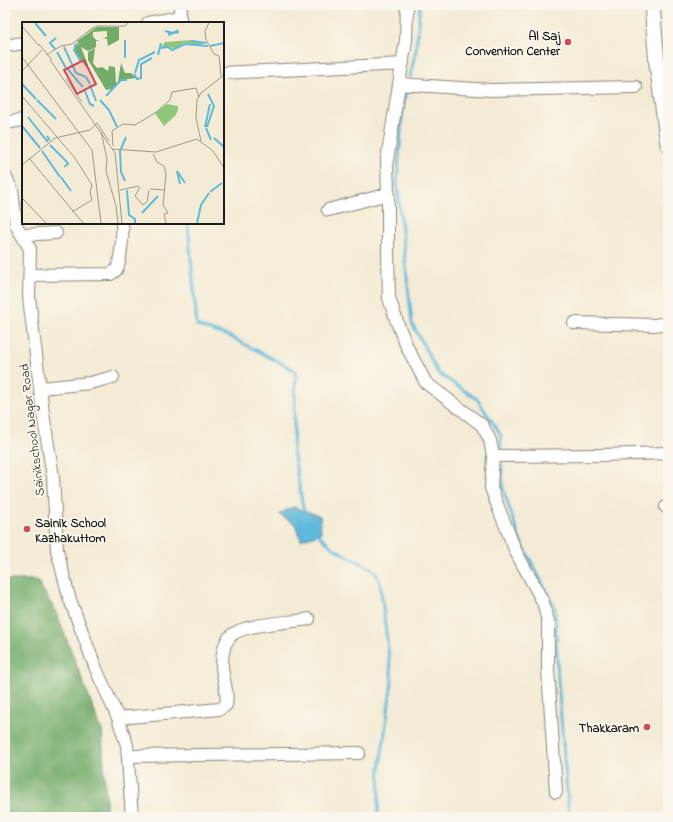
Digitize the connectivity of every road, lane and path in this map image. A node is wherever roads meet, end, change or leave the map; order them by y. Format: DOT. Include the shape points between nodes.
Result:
graph roads {
  1 [pos="407,5"];
  2 [pos="652,5"];
  3 [pos="180,15"];
  4 [pos="152,22"];
  5 [pos="22,43"];
  6 [pos="5,46"];
  7 [pos="403,64"];
  8 [pos="224,73"];
  9 [pos="399,84"];
  10 [pos="636,87"];
  11 [pos="22,120"];
  12 [pos="5,123"];
  13 [pos="668,144"];
  14 [pos="5,176"];
  15 [pos="388,194"];
  16 [pos="328,210"];
  17 [pos="122,224"];
  18 [pos="56,233"];
  19 [pos="22,235"];
  20 [pos="30,275"];
  21 [pos="574,323"];
  22 [pos="668,323"];
  23 [pos="113,377"];
  24 [pos="41,388"];
  25 [pos="668,453"];
  26 [pos="493,456"];
  27 [pos="309,619"];
  28 [pos="118,718"];
  29 [pos="359,753"];
  30 [pos="128,756"];
  31 [pos="556,792"];
  32 [pos="132,817"];
  1 -- 7 [label="street"];
  2 -- 13 [label="street"];
  3 -- 4 [label="street"];
  5 -- 6 [label="street"];
  7 -- 8 [label="street"];
  7 -- 9 [label="street"];
  9 -- 10 [label="street" via="491,90"];
  9 -- 15 [label="street" via="387,160"];
  11 -- 12 [label="street"];
  14 -- 19 [label="street, Sainikschool Nagar Road" via="12,190 16,225"];
  15 -- 16 [label="street"];
  15 -- 26 [label="street" via="389,298 398,325 426,383 482,424 490,440"];
  17 -- 20 [label="street" via="119,265 111,274"];
  18 -- 19 [label="street"];
  19 -- 20 [label="street, Sainikschool Nagar Road" via="30,249"];
  20 -- 24 [label="street, Sainikschool Nagar Road" via="29,297"];
  21 -- 22 [label="street"];
  23 -- 24 [label="street" via="90,383"];
  24 -- 28 [label="street, Sainikschool Nagar Road" via="53,477 57,550 68,597"];
  25 -- 26 [label="street"];
  26 -- 31 [label="street" via="491,488 516,552 544,602 548,621 548,670"];
  27 -- 28 [label="street" via="255,626 239,630 229,637 224,648 222,666 227,699 226,705 220,709"];
  28 -- 30 [label="street, Sainikschool Nagar Road" via="128,745"];
  29 -- 30 [label="street"];
  30 -- 32 [label="street, Sainikschool Nagar Road"];
}
